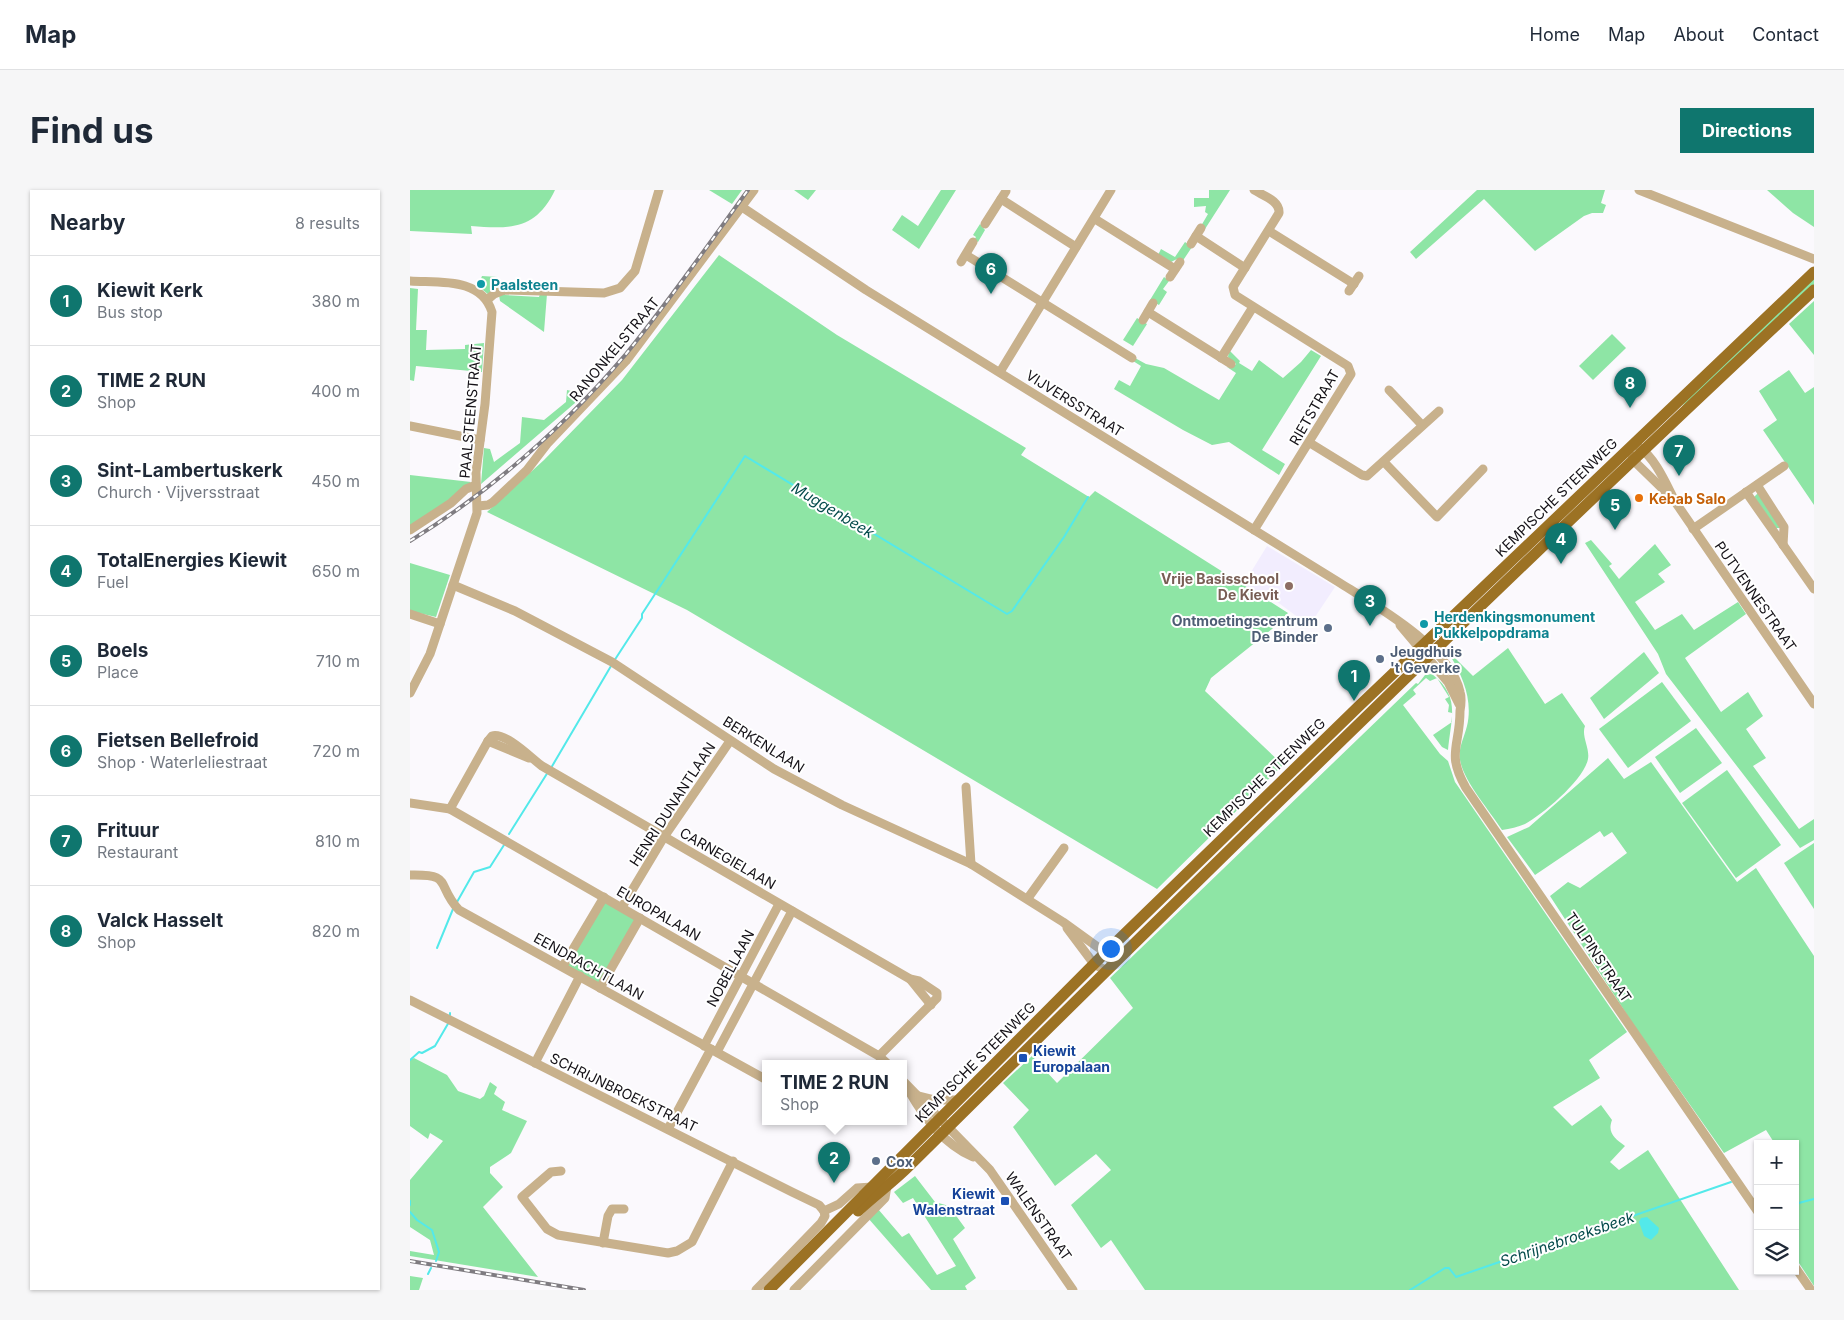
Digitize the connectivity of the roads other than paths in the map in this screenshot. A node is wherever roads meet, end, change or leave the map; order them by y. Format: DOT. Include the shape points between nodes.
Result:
graph roads {
  1 [pos="659,190"];
  2 [pos="754,190"];
  3 [pos="1006,190"];
  4 [pos="1110,190"];
  5 [pos="1254,190"];
  6 [pos="1639,190"];
  7 [pos="1001,199"];
  8 [pos="742,207"];
  9 [pos="1095,218"];
  10 [pos="985,224"];
  11 [pos="1269,231"];
  12 [pos="1196,236"];
  13 [pos="973,242"];
  14 [pos="1076,247"];
  15 [pos="1814,259"];
  16 [pos="1245,268"];
  17 [pos="1814,272"];
  18 [pos="1170,277"];
  19 [pos="410,282"];
  20 [pos="1354,284"];
  21 [pos="1814,290"];
  22 [pos="487,300"];
  23 [pos="1042,303"];
  24 [pos="1153,303"];
  25 [pos="1252,307"];
  26 [pos="1132,358"];
  27 [pos="1221,358"];
  28 [pos="1232,364"];
  29 [pos="1000,372"];
  30 [pos="1391,397"];
  31 [pos="1439,411"];
  32 [pos="1422,425"];
  33 [pos="410,426"];
  34 [pos="480,440"];
  35 [pos="1310,442"];
  36 [pos="1632,446"];
  37 [pos="1644,451"];
  38 [pos="1634,461"];
  39 [pos="1384,462"];
  40 [pos="1784,466"];
  41 [pos="1483,469"];
  42 [pos="476,484"];
  43 [pos="1757,485"];
  44 [pos="1746,492"];
  45 [pos="1676,503"];
  46 [pos="478,506"];
  47 [pos="1693,529"];
  48 [pos="410,530"];
  49 [pos="1254,530"];
  50 [pos="1783,545"];
  51 [pos="453,585"];
  52 [pos="1814,589"];
  53 [pos="410,614"];
  54 [pos="440,624"];
  55 [pos="1426,651"];
  56 [pos="410,693"];
  57 [pos="1814,704"];
  58 [pos="730,741"];
  59 [pos="966,787"];
  60 [pos="410,803"];
  61 [pos="450,809"];
  62 [pos="664,837"];
  63 [pos="1064,848"];
  64 [pos="971,864"];
  65 [pos="410,876"];
  66 [pos="604,897"];
  67 [pos="1028,898"];
  68 [pos="779,904"];
  69 [pos="622,907"];
  70 [pos="792,911"];
  71 [pos="640,918"];
  72 [pos="1063,922"];
  73 [pos="1105,953"];
  74 [pos="1094,964"];
  75 [pos="563,966"];
  76 [pos="1109,967"];
  77 [pos="580,976"];
  78 [pos="741,976"];
  79 [pos="754,983"];
  80 [pos="600,988"];
  81 [pos="410,1000"];
  82 [pos="711,1049"];
  83 [pos="879,1056"];
  84 [pos="884,1060"];
  85 [pos="534,1063"];
  86 [pos="762,1077"];
  87 [pos="907,1085"];
  88 [pos="907,1086"];
  89 [pos="916,1095"];
  90 [pos="958,1100"];
  91 [pos="940,1127"];
  92 [pos="668,1129"];
  93 [pos="733,1161"];
  94 [pos="561,1171"];
  95 [pos="887,1186"];
  96 [pos="872,1187"];
  97 [pos="1754,1206"];
  98 [pos="624,1209"];
  99 [pos="824,1211"];
  100 [pos="603,1243"];
  101 [pos="794,1270"];
  102 [pos="1799,1273"];
  103 [pos="756,1290"];
  104 [pos="769,1290"];
  105 [pos="779,1290"];
  106 [pos="794,1290"];
  107 [pos="1074,1290"];
  108 [pos="1811,1290"];
  1 -- 22 [label="street" via="635,271 620,288 604,293 504,290"];
  2 -- 8 [label="street, RANONKELSTRAAT"];
  3 -- 7 [label="street"];
  4 -- 9 [label="street"];
  5 -- 11 [label="street, RIETSTRAAT" via="1280,208"];
  6 -- 15 [label="street"];
  7 -- 10 [label="street"];
  7 -- 14 [label="street"];
  8 -- 29 [label="street, VIJVERSSTRAAT" via="866,290"];
  8 -- 46 [label="street, RANONKELSTRAAT" via="632,354 600,391 547,444 528,470 493,502"];
  9 -- 14 [label="street"];
  9 -- 18 [label="street" via="1177,265"];
  11 -- 16 [label="street, RIETSTRAAT"];
  11 -- 20 [label="street"];
  12 -- 16 [label="street"];
  13 -- 23 [label="street" via="964,258"];
  14 -- 23 [label="street"];
  16 -- 25 [label="street, RIETSTRAAT" via="1233,287 1235,296"];
  17 -- 36 [label="main road, KEMPISCHE STEENWEG"];
  19 -- 22 [label="street" via="463,284"];
  21 -- 37 [label="main road, KEMPISCHE STEENWEG"];
  22 -- 34 [label="street, PAALSTEENSTRAAT" via="492,312"];
  23 -- 26 [label="street" via="1124,349"];
  23 -- 29 [label="street"];
  24 -- 27 [label="street" via="1146,316"];
  25 -- 27 [label="street"];
  25 -- 35 [label="street, RIETSTRAAT" via="1348,366 1349,378"];
  27 -- 28 [label="street"];
  29 -- 49 [label="street, VIJVERSSTRAAT"];
  30 -- 32 [label="street"];
  31 -- 32 [label="street"];
  32 -- 39 [label="street"];
  33 -- 34 [label="street"];
  34 -- 42 [label="street, PAALSTEENSTRAAT"];
  35 -- 39 [label="street" via="1362,475 1372,474"];
  35 -- 49 [label="street, RIETSTRAAT"];
  36 -- 37 [label="street, PUTVENNESTRAAT"];
  36 -- 38 [label="street, PUTVENNESTRAAT"];
  36 -- 55 [label="main road, KEMPISCHE STEENWEG"];
  37 -- 38 [label="main road, KEMPISCHE STEENWEG"];
  37 -- 45 [label="street, PUTVENNESTRAAT"];
  38 -- 45 [label="street, PUTVENNESTRAAT"];
  38 -- 55 [label="main road, KEMPISCHE STEENWEG"];
  39 -- 41 [label="street" via="1437,517"];
  40 -- 43 [label="street"];
  42 -- 46 [label="street, PAALSTEENSTRAAT"];
  42 -- 48 [label="street"];
  43 -- 44 [label="street"];
  43 -- 50 [label="street" via="1784,527"];
  44 -- 47 [label="street"];
  44 -- 50 [label="street"];
  45 -- 47 [label="street, PUTVENNESTRAAT"];
  46 -- 51 [label="street, PAALSTEENSTRAAT"];
  47 -- 57 [label="street, PUTVENNESTRAAT"];
  49 -- 55 [label="street, VIJVERSSTRAAT" via="1396,618 1415,632"];
  50 -- 52 [label="street"];
  51 -- 54 [label="street, PAALSTEENSTRAAT"];
  51 -- 58 [label="street, BERKENLAAN" via="515,611 612,662"];
  53 -- 54 [label="street"];
  54 -- 56 [label="street, PAALSTEENSTRAAT" via="430,654"];
  55 -- 73 [label="main road, KEMPISCHE STEENWEG"];
  55 -- 76 [label="main road, KEMPISCHE STEENWEG"];
  55 -- 97 [label="street, TULPINSTRAAT" via="1454,677 1460,692 1460,721 1454,754 1458,774 1466,788"];
  58 -- 62 [label="street, HENRI DUNANTLAAN"];
  58 -- 64 [label="street, BERKENLAAN" via="842,805"];
  59 -- 64 [label="street"];
  60 -- 61 [label="street, EUROPALAAN"];
  61 -- 62 [label="street, CARNEGIELAAN" via="488,741 499,735 534,760"];
  61 -- 66 [label="street, EUROPALAAN"];
  62 -- 68 [label="street, CARNEGIELAAN"];
  62 -- 69 [label="street, HENRI DUNANTLAAN"];
  63 -- 67 [label="street"];
  64 -- 67 [label="street, BERKENLAAN"];
  65 -- 75 [label="street, EENDRACHTLAAN" via="439,877 459,910"];
  66 -- 69 [label="street, EUROPALAAN"];
  66 -- 75 [label="street"];
  67 -- 72 [label="street, BERKENLAAN"];
  68 -- 70 [label="street, CARNEGIELAAN"];
  68 -- 78 [label="street, NOBELLAAN"];
  69 -- 71 [label="street, EUROPALAAN"];
  70 -- 79 [label="street, NOBELLAAN"];
  70 -- 83 [label="street, CARNEGIELAAN" via="937,993 931,1005"];
  71 -- 78 [label="street, EUROPALAAN"];
  71 -- 80 [label="street"];
  72 -- 73 [label="street, BERKENLAAN"];
  72 -- 74 [label="street, BERKENLAAN"];
  73 -- 74 [label="main road, KEMPISCHE STEENWEG"];
  73 -- 76 [label="street, BERKENLAAN"];
  74 -- 76 [label="street, BERKENLAAN"];
  74 -- 90 [label="main road, KEMPISCHE STEENWEG"];
  75 -- 77 [label="street, EENDRACHTLAAN"];
  76 -- 91 [label="main road, KEMPISCHE STEENWEG"];
  77 -- 80 [label="street, EENDRACHTLAAN"];
  77 -- 85 [label="street"];
  78 -- 79 [label="street, EUROPALAAN"];
  78 -- 82 [label="street, NOBELLAAN"];
  79 -- 82 [label="street, NOBELLAAN"];
  79 -- 83 [label="street, EUROPALAAN"];
  80 -- 82 [label="street, EENDRACHTLAAN"];
  81 -- 85 [label="street, SCHRIJNBROEKSTRAAT"];
  82 -- 86 [label="street, EENDRACHTLAAN"];
  82 -- 92 [label="street, NOBELLAAN"];
  83 -- 84 [label="street, EUROPALAAN"];
  85 -- 92 [label="street, SCHRIJNBROEKSTRAAT"];
  87 -- 89 [label="street"];
  88 -- 91 [label="street"];
  89 -- 90 [label="street" via="935,1100"];
  89 -- 91 [label="street"];
  90 -- 91 [label="main road, KEMPISCHE STEENWEG"];
  91 -- 95 [label="main road, KEMPISCHE STEENWEG"];
  91 -- 96 [label="main road, KEMPISCHE STEENWEG"];
  91 -- 107 [label="street, WALENSTRAAT" via="957,1150 990,1170"];
  92 -- 93 [label="street, SCHRIJNBROEKSTRAAT"];
  93 -- 99 [label="street, SCHRIJNBROEKSTRAAT" via="819,1205"];
  93 -- 100 [label="street" via="697,1234 685,1248 659,1252"];
  94 -- 100 [label="street" via="551,1172 522,1198 554,1234"];
  95 -- 101 [label="main road, KEMPISCHE STEENWEG"];
  95 -- 106 [label="street, KEMPISCHE STEENWEG" via="885,1198"];
  96 -- 99 [label="street, KEMPISCHE STEENWEG" via="857,1188 839,1204"];
  96 -- 101 [label="main road, KEMPISCHE STEENWEG"];
  98 -- 100 [label="street" via="612,1209"];
  99 -- 103 [label="street" via="821,1223"];
  101 -- 104 [label="main road, KEMPISCHE STEENWEG"];
  101 -- 105 [label="main road, KEMPISCHE STEENWEG"];
  102 -- 108 [label="street"];
}
